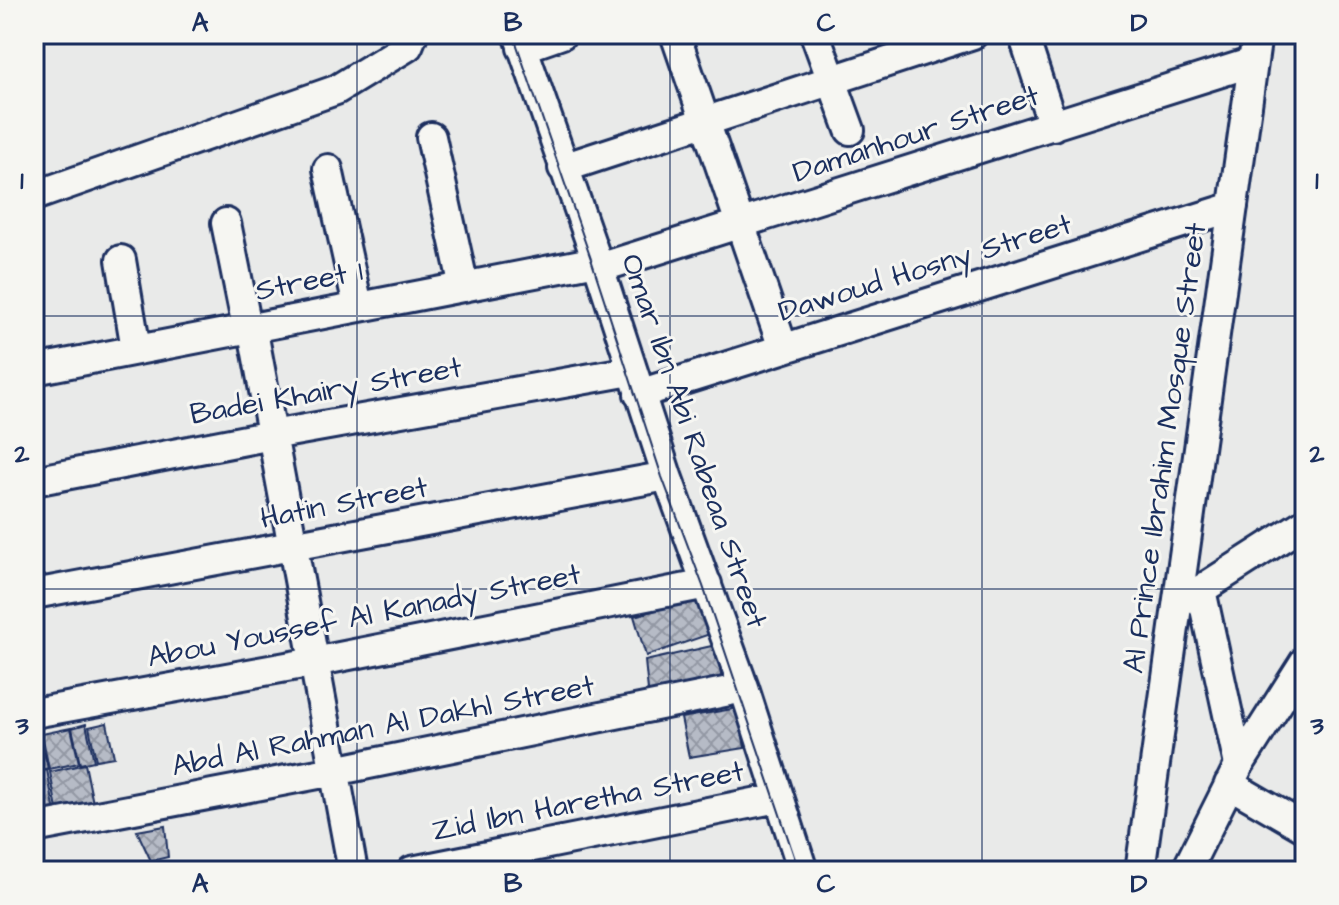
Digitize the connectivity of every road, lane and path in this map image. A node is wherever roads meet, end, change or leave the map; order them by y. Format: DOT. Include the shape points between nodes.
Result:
graph roads {
  1 [pos="413,34"];
  2 [pos="562,34"];
  3 [pos="675,34"];
  4 [pos="815,34"];
  5 [pos="973,34"];
  6 [pos="1023,34"];
  7 [pos="1257,34"];
  8 [pos="520,41"];
  9 [pos="1253,62"];
  10 [pos="832,80"];
  11 [pos="705,121"];
  12 [pos="1053,126"];
  13 [pos="850,130"];
  14 [pos="431,137"];
  15 [pos="563,168"];
  16 [pos="328,169"];
  17 [pos="34,196"];
  18 [pos="1233,207"];
  19 [pos="226,223"];
  20 [pos="741,225"];
  21 [pos="121,260"];
  22 [pos="598,265"];
  23 [pos="464,287"];
  24 [pos="358,306"];
  25 [pos="250,327"];
  26 [pos="783,348"];
  27 [pos="136,349"];
  28 [pos="34,370"];
  29 [pos="635,382"];
  30 [pos="272,435"];
  31 [pos="667,476"];
  32 [pos="34,481"];
  33 [pos="1305,523"];
  34 [pos="293,547"];
  35 [pos="707,584"];
  36 [pos="1201,590"];
  37 [pos="34,594"];
  38 [pos="1178,605"];
  39 [pos="1305,661"];
  40 [pos="314,662"];
  41 [pos="744,688"];
  42 [pos="34,713"];
  43 [pos="334,771"];
  44 [pos="1234,775"];
  45 [pos="778,798"];
  46 [pos="34,828"];
  47 [pos="1305,828"];
  48 [pos="353,871"];
  49 [pos="412,871"];
  50 [pos="803,871"];
  51 [pos="1140,871"];
  52 [pos="1186,871"];
  1 -- 17 [label="street" via="408,46 336,90"];
  2 -- 8 [label="street"];
  3 -- 11 [label="street"];
  4 -- 10 [label="street"];
  5 -- 10 [label="street"];
  6 -- 12 [label="street"];
  7 -- 9 [label="street, Al Prince Ibrahim Mosque Street"];
  8 -- 15 [label="street, Omar Ibn Abi Rabeaa Street"];
  9 -- 12 [label="street, Damanhour Street"];
  9 -- 18 [label="street, Al Prince Ibrahim Mosque Street"];
  10 -- 11 [label="street"];
  10 -- 13 [label="street"];
  11 -- 15 [label="street"];
  11 -- 20 [label="street"];
  12 -- 20 [label="street, Damanhour Street"];
  14 -- 23 [label="street"];
  15 -- 22 [label="street, Omar Ibn Abi Rabeaa Street"];
  16 -- 24 [label="street"];
  18 -- 26 [label="street, Dawoud Hosny Street"];
  18 -- 38 [label="street, Al Prince Ibrahim Mosque Street"];
  19 -- 25 [label="street"];
  20 -- 22 [label="street, Damanhour Street"];
  20 -- 26 [label="street"];
  21 -- 27 [label="street"];
  22 -- 23 [label="street, Street 1"];
  22 -- 29 [label="street, Omar Ibn Abi Rabeaa Street"];
  23 -- 24 [label="street, Street 1"];
  24 -- 25 [label="street, Street 1"];
  25 -- 27 [label="street, Street 1"];
  25 -- 30 [label="street"];
  26 -- 29 [label="street, Dawoud Hosny Street"];
  27 -- 28 [label="street, Street 1"];
  29 -- 30 [label="street, Badei Khairy Street"];
  29 -- 31 [label="street, Omar Ibn Abi Rabeaa Street"];
  30 -- 32 [label="street, Badei Khairy Street"];
  30 -- 34 [label="street"];
  31 -- 34 [label="street, Hatin Street"];
  31 -- 35 [label="street, Omar Ibn Abi Rabeaa Street"];
  33 -- 36 [label="street"];
  34 -- 37 [label="street, Hatin Street"];
  34 -- 40 [label="street"];
  35 -- 40 [label="street, Abou Youssef Al Kanady Street"];
  35 -- 41 [label="street, Omar Ibn Abi Rabeaa Street"];
  36 -- 38 [label="street"];
  36 -- 44 [label="street"];
  38 -- 51 [label="street, Al Prince Ibrahim Mosque Street"];
  39 -- 44 [label="street"];
  40 -- 42 [label="street, Abou Youssef Al Kanady Street"];
  40 -- 43 [label="street"];
  41 -- 43 [label="street, Abd Al Rahman Al Dakhl Street"];
  41 -- 45 [label="street, Omar Ibn Abi Rabeaa Street"];
  43 -- 46 [label="street, Abd Al Rahman Al Dakhl Street"];
  43 -- 48 [label="street"];
  44 -- 47 [label="street"];
  44 -- 52 [label="street"];
  45 -- 49 [label="street, Zid Ibn Haretha Street"];
  45 -- 50 [label="street, Omar Ibn Abi Rabeaa Street"];
}
